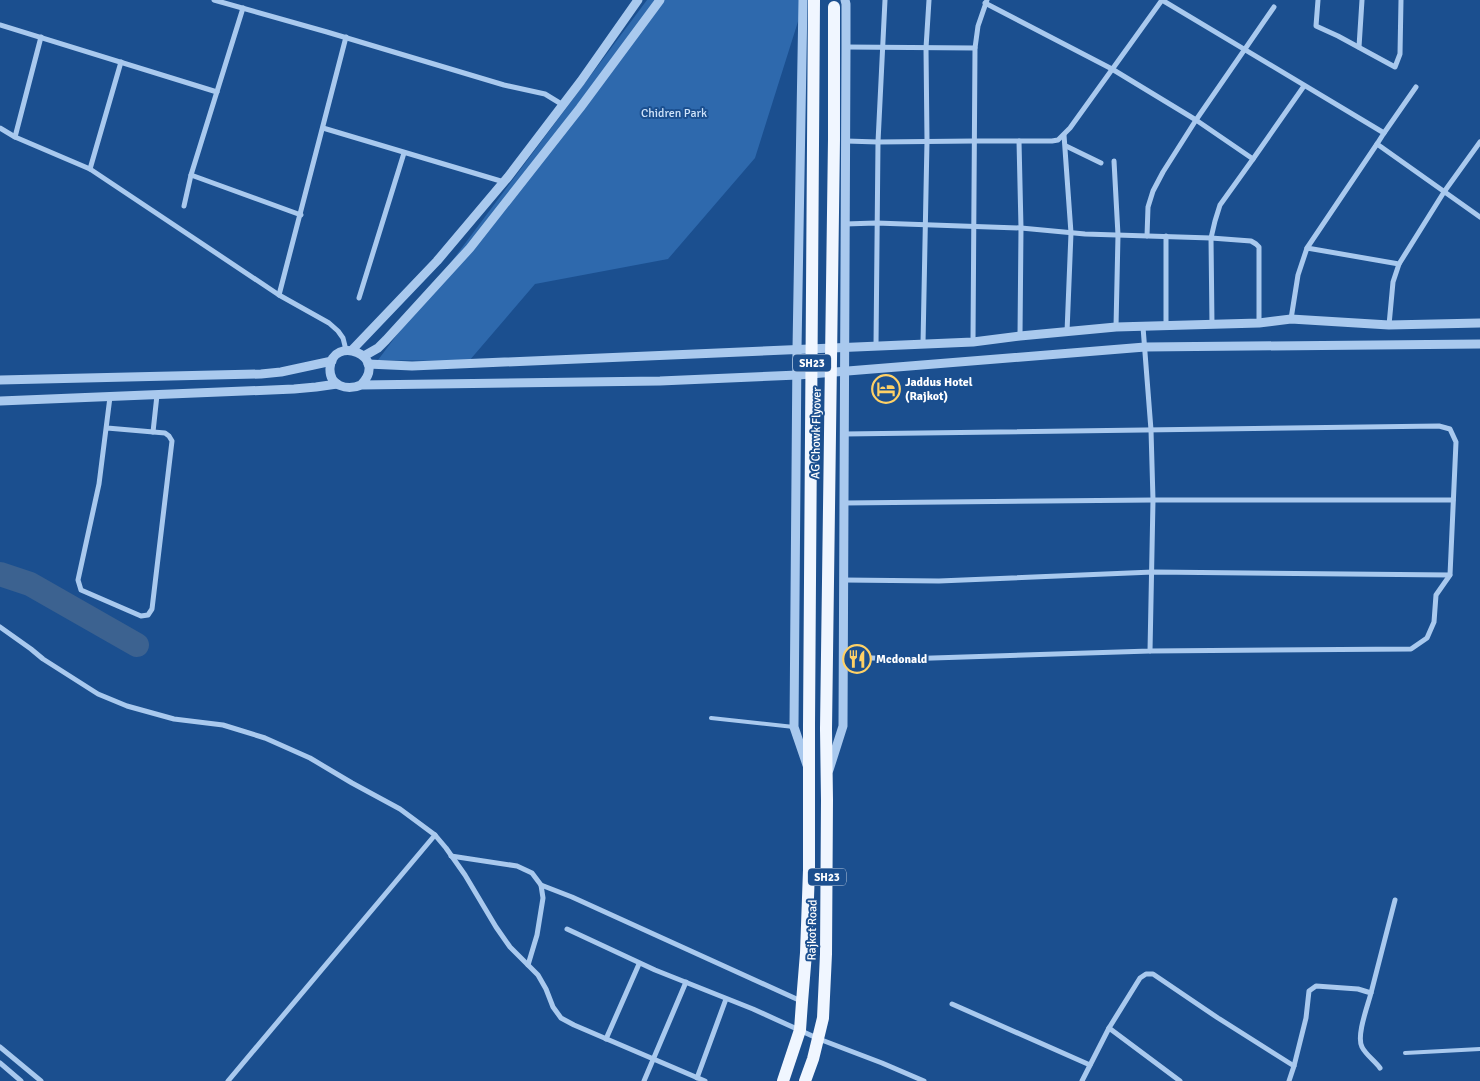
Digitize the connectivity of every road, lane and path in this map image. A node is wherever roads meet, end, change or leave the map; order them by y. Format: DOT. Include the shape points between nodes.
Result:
graph roads {
  1 [pos="214,0"];
  2 [pos="638,0"];
  3 [pos="660,0"];
  4 [pos="803,0"];
  5 [pos="814,0"];
  6 [pos="845,0"];
  7 [pos="885,0"];
  8 [pos="929,0"];
  9 [pos="1162,0"];
  10 [pos="1318,0"];
  11 [pos="1362,0"];
  12 [pos="1401,0"];
  13 [pos="986,2"];
  14 [pos="834,3"];
  15 [pos="1274,7"];
  16 [pos="244,8"];
  17 [pos="0,25"];
  18 [pos="41,38"];
  19 [pos="346,38"];
  20 [pos="846,47"];
  21 [pos="882,47"];
  22 [pos="1359,47"];
  23 [pos="926,48"];
  24 [pos="975,48"];
  25 [pos="1244,50"];
  26 [pos="121,62"];
  27 [pos="1112,69"];
  28 [pos="1304,86"];
  29 [pos="1416,87"];
  30 [pos="217,92"];
  31 [pos="563,105"];
  32 [pos="1196,120"];
  33 [pos="0,128"];
  34 [pos="323,128"];
  35 [pos="1384,133"];
  36 [pos="1064,136"];
  37 [pos="15,137"];
  38 [pos="974,140"];
  39 [pos="846,141"];
  40 [pos="927,141"];
  41 [pos="1019,141"];
  42 [pos="878,142"];
  43 [pos="1480,142"];
  44 [pos="1377,144"];
  45 [pos="1066,146"];
  46 [pos="404,152"];
  47 [pos="1253,159"];
  48 [pos="1114,161"];
  49 [pos="1101,163"];
  50 [pos="90,169"];
  51 [pos="191,175"];
  52 [pos="504,182"];
  53 [pos="1444,192"];
  54 [pos="184,206"];
  55 [pos="301,215"];
  56 [pos="1480,218"];
  57 [pos="876,223"];
  58 [pos="845,224"];
  59 [pos="926,225"];
  60 [pos="973,227"];
  61 [pos="1021,228"];
  62 [pos="1071,233"];
  63 [pos="1118,235"];
  64 [pos="1147,236"];
  65 [pos="1166,236"];
  66 [pos="1211,238"];
  67 [pos="1307,248"];
  68 [pos="1399,264"];
  69 [pos="279,294"];
  70 [pos="359,298"];
  71 [pos="1290,319"];
  72 [pos="1259,323"];
  73 [pos="1480,323"];
  74 [pos="1212,325"];
  75 [pos="1389,325"];
  76 [pos="1166,326"];
  77 [pos="1116,327"];
  78 [pos="1143,327"];
  79 [pos="1067,332"];
  80 [pos="1020,336"];
  81 [pos="973,342"];
  82 [pos="923,344"];
  83 [pos="1480,344"];
  84 [pos="876,346"];
  85 [pos="845,347"];
  86 [pos="1144,347"];
  87 [pos="349,350"];
  88 [pos="797,350"];
  89 [pos="366,360"];
  90 [pos="332,361"];
  91 [pos="844,372"];
  92 [pos="798,375"];
  93 [pos="0,380"];
  94 [pos="336,384"];
  95 [pos="361,385"];
  96 [pos="157,395"];
  97 [pos="110,397"];
  98 [pos="0,401"];
  99 [pos="107,428"];
  100 [pos="1150,430"];
  101 [pos="153,432"];
  102 [pos="844,434"];
  103 [pos="1153,500"];
  104 [pos="1453,500"];
  105 [pos="844,503"];
  106 [pos="1153,572"];
  107 [pos="1450,575"];
  108 [pos="844,580"];
  109 [pos="0,627"];
  110 [pos="1150,652"];
  111 [pos="843,657"];
  112 [pos="711,718"];
  113 [pos="794,727"];
  114 [pos="809,772"];
  115 [pos="827,776"];
  116 [pos="435,835"];
  117 [pos="452,856"];
  118 [pos="541,885"];
  119 [pos="1395,900"];
  120 [pos="567,929"];
  121 [pos="639,964"];
  122 [pos="528,965"];
  123 [pos="686,982"];
  124 [pos="1371,993"];
  125 [pos="726,999"];
  126 [pos="802,1002"];
  127 [pos="952,1004"];
  128 [pos="1110,1028"];
  129 [pos="800,1030"];
  130 [pos="818,1038"];
  131 [pos="606,1039"];
  132 [pos="0,1047"];
  133 [pos="1480,1049"];
  134 [pos="1405,1053"];
  135 [pos="653,1058"];
  136 [pos="0,1063"];
  137 [pos="1090,1066"];
  138 [pos="1294,1066"];
  139 [pos="1380,1068"];
  140 [pos="697,1078"];
  141 [pos="21,1081"];
  142 [pos="40,1081"];
  143 [pos="228,1081"];
  144 [pos="644,1081"];
  145 [pos="705,1081"];
  146 [pos="782,1081"];
  147 [pos="805,1081"];
  148 [pos="924,1081"];
  149 [pos="1082,1081"];
  150 [pos="1180,1081"];
  151 [pos="1289,1081"];
  1 -- 16 [label="street"];
  2 -- 31 [label="street"];
  3 -- 89 [label="street" via="470,248"];
  4 -- 88 [label="street"];
  5 -- 114 [label="main road, AG Chowk Flyover / SH23, bridge"];
  6 -- 20 [label="street"];
  7 -- 21 [label="street"];
  8 -- 23 [label="street"];
  9 -- 25 [label="street"];
  9 -- 27 [label="street"];
  10 -- 22 [label="street" via="1316,26"];
  11 -- 22 [label="street"];
  12 -- 22 [label="street" via="1400,54 1395,67"];
  13 -- 24 [label="street"];
  13 -- 27 [label="street"];
  14 -- 115 [label="main road, AG Chowk Flyover / SH23, bridge"];
  15 -- 25 [label="street"];
  16 -- 19 [label="street"];
  16 -- 30 [label="street"];
  17 -- 18 [label="street"];
  18 -- 26 [label="street"];
  18 -- 37 [label="street"];
  19 -- 31 [label="street" via="545,94"];
  19 -- 34 [label="street"];
  20 -- 21 [label="street"];
  20 -- 39 [label="street"];
  21 -- 23 [label="street"];
  21 -- 42 [label="street"];
  23 -- 24 [label="street"];
  23 -- 40 [label="street"];
  24 -- 38 [label="street"];
  25 -- 28 [label="street"];
  25 -- 32 [label="street"];
  26 -- 30 [label="street"];
  26 -- 50 [label="street"];
  27 -- 32 [label="street"];
  27 -- 36 [label="street"];
  28 -- 35 [label="street"];
  28 -- 47 [label="street"];
  29 -- 35 [label="street"];
  30 -- 51 [label="street"];
  31 -- 52 [label="street"];
  32 -- 47 [label="street"];
  32 -- 64 [label="street" via="1153,191 1148,207"];
  33 -- 37 [label="street"];
  34 -- 46 [label="street"];
  34 -- 55 [label="street"];
  35 -- 44 [label="street"];
  36 -- 41 [label="street" via="1052,141"];
  36 -- 45 [label="street"];
  37 -- 50 [label="street"];
  38 -- 40 [label="street"];
  38 -- 41 [label="street"];
  38 -- 60 [label="street"];
  39 -- 42 [label="street"];
  39 -- 58 [label="street"];
  40 -- 42 [label="street"];
  40 -- 59 [label="street"];
  41 -- 61 [label="street"];
  42 -- 57 [label="street"];
  43 -- 53 [label="street"];
  44 -- 53 [label="street"];
  44 -- 67 [label="street"];
  45 -- 49 [label="street"];
  45 -- 62 [label="street"];
  46 -- 52 [label="street"];
  46 -- 70 [label="street"];
  47 -- 66 [label="street" via="1220,205"];
  48 -- 63 [label="street"];
  50 -- 69 [label="street"];
  51 -- 54 [label="street"];
  51 -- 55 [label="street"];
  52 -- 87 [label="street" via="437,261"];
  53 -- 56 [label="street"];
  53 -- 68 [label="street"];
  55 -- 69 [label="street"];
  57 -- 58 [label="street"];
  57 -- 59 [label="street"];
  57 -- 84 [label="street"];
  58 -- 85 [label="street"];
  59 -- 60 [label="street"];
  59 -- 82 [label="street"];
  60 -- 61 [label="street"];
  60 -- 81 [label="street"];
  61 -- 62 [label="street"];
  61 -- 80 [label="street"];
  62 -- 63 [label="street"];
  62 -- 79 [label="street"];
  63 -- 64 [label="street"];
  63 -- 77 [label="street"];
  64 -- 65 [label="street"];
  65 -- 66 [label="street"];
  65 -- 76 [label="street"];
  66 -- 72 [label="street" via="1251,241 1259,247"];
  66 -- 74 [label="street"];
  67 -- 68 [label="street"];
  67 -- 71 [label="street"];
  68 -- 75 [label="street" via="1393,282"];
  69 -- 87 [label="street" via="329,323"];
  71 -- 72 [label="street"];
  71 -- 75 [label="street"];
  72 -- 74 [label="street"];
  73 -- 75 [label="street"];
  74 -- 76 [label="street"];
  76 -- 78 [label="street"];
  77 -- 78 [label="street"];
  77 -- 79 [label="street"];
  78 -- 86 [label="street"];
  79 -- 80 [label="street"];
  80 -- 81 [label="street"];
  81 -- 82 [label="street"];
  82 -- 84 [label="street"];
  83 -- 86 [label="street"];
  84 -- 85 [label="street"];
  85 -- 88 [label="street"];
  85 -- 91 [label="street"];
  86 -- 91 [label="street"];
  86 -- 100 [label="street"];
  87 -- 89 [label="street"];
  87 -- 90 [label="street" via="335,356"];
  88 -- 89 [label="street" via="412,366"];
  88 -- 92 [label="street"];
  89 -- 95 [label="street" via="368,374"];
  90 -- 93 [label="street" via="260,374"];
  90 -- 94 [label="street" via="330,373"];
  91 -- 92 [label="street"];
  91 -- 102 [label="street"];
  92 -- 95 [label="street" via="660,381"];
  92 -- 113 [label="street"];
  94 -- 95 [label="street" via="348,388"];
  94 -- 96 [label="street" via="294,390"];
  96 -- 97 [label="street"];
  96 -- 101 [label="street"];
  97 -- 98 [label="street"];
  97 -- 99 [label="street"];
  99 -- 101 [label="street"];
  99 -- 101 [label="street" via="99,484 78,580 81,590 141,616 152,610 172,441 165,433"];
  100 -- 102 [label="street"];
  100 -- 103 [label="street"];
  100 -- 104 [label="street" via="1439,426 1450,430 1456,442"];
  102 -- 105 [label="street"];
  103 -- 104 [label="street"];
  103 -- 105 [label="street"];
  103 -- 106 [label="street"];
  104 -- 107 [label="street"];
  105 -- 108 [label="street"];
  106 -- 107 [label="street"];
  106 -- 108 [label="street" via="939,581"];
  106 -- 110 [label="street"];
  107 -- 110 [label="street" via="1436,595 1434,622 1427,638 1411,649"];
  108 -- 111 [label="street"];
  109 -- 116 [label="street" via="98,694 174,719 223,725 266,738 310,758 400,809"];
  110 -- 111 [label="street" via="902,659"];
  111 -- 115 [label="street" via="843,726"];
  112 -- 113 [label="lane"];
  113 -- 114 [label="street"];
  114 -- 126 [label="main road, Rajkot Road / SH23" via="809,870"];
  115 -- 130 [label="main road, Rajkot Road / SH23" via="826,954 823,1018"];
  116 -- 117 [label="street"];
  116 -- 143 [label="street"];
  117 -- 118 [label="street" via="517,866 532,873"];
  117 -- 122 [label="street" via="496,927"];
  118 -- 122 [label="street" via="537,935"];
  118 -- 126 [label="street"];
  119 -- 124 [label="street"];
  120 -- 121 [label="street"];
  121 -- 123 [label="street"];
  121 -- 131 [label="street"];
  122 -- 131 [label="street" via="538,975 561,1018"];
  123 -- 125 [label="street"];
  123 -- 135 [label="street"];
  124 -- 138 [label="street" via="1325,986 1316,986 1309,991"];
  124 -- 139 [label="street" via="1360,1042"];
  125 -- 129 [label="street"];
  125 -- 140 [label="street"];
  126 -- 129 [label="main road, SH23"];
  127 -- 137 [label="street"];
  128 -- 137 [label="street"];
  128 -- 138 [label="street" via="1140,978 1153,974"];
  128 -- 150 [label="street"];
  129 -- 130 [label="street"];
  129 -- 146 [label="main road, SH23"];
  130 -- 147 [label="main road, Rajkot Road / SH23"];
  130 -- 148 [label="street"];
  131 -- 135 [label="street"];
  132 -- 142 [label="street"];
  133 -- 134 [label="lane"];
  135 -- 140 [label="street"];
  135 -- 144 [label="street"];
  136 -- 141 [label="street"];
  137 -- 149 [label="street"];
  138 -- 151 [label="street"];
  140 -- 145 [label="street"];
}
